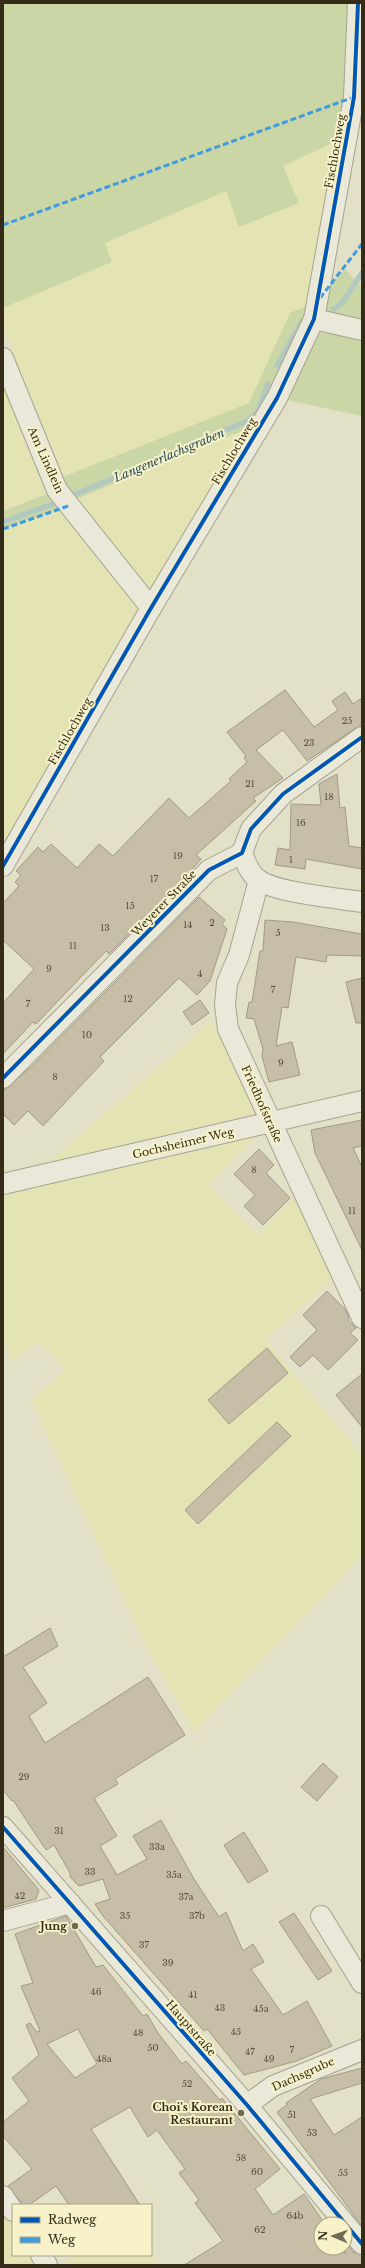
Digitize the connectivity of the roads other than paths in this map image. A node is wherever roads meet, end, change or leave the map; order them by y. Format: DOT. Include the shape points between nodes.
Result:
graph roads {
  1 [pos="358,3"];
  2 [pos="314,319"];
  3 [pos="362,330"];
  4 [pos="3,358"];
  5 [pos="151,608"];
  6 [pos="362,737"];
  7 [pos="242,853"];
  8 [pos="3,866"];
  9 [pos="258,880"];
  10 [pos="362,902"];
  11 [pos="3,1078"];
  12 [pos="362,1101"];
  13 [pos="270,1123"];
  14 [pos="3,1184"];
  15 [pos="362,1318"];
  16 [pos="3,1828"];
  17 [pos="70,1903"];
  18 [pos="321,1916"];
  19 [pos="3,1921"];
  20 [pos="362,1982"];
  21 [pos="362,2050"];
  22 [pos="247,2105"];
  23 [pos="3,2196"];
  24 [pos="12,2210"];
  25 [pos="362,2244"];
  26 [pos="42,2256"];
  27 [pos="47,2265"];
  1 -- 2 [label="street, Fischlochweg" via="354,97"];
  2 -- 3 [label="street"];
  2 -- 5 [label="street, Fischlochweg" via="277,398"];
  4 -- 5 [label="street, Am Lindlein" via="57,490"];
  5 -- 8 [label="street, Fischlochweg"];
  6 -- 7 [label="street" via="283,794 251,829"];
  7 -- 9 [label="street" via="248,868"];
  7 -- 11 [label="street, Weyerer Straße" via="209,870"];
  9 -- 10 [label="street" via="273,887"];
  9 -- 13 [label="street, Friedhofstraße" via="239,955 227,983 224,1005 228,1029"];
  12 -- 13 [label="street, Gochsheimer Weg"];
  13 -- 14 [label="street, Gochsheimer Weg"];
  13 -- 15 [label="street, Friedhofstraße"];
  16 -- 17 [label="street, Hauptstraße"];
  17 -- 19 [label="street"];
  17 -- 22 [label="street, Hauptstraße"];
  18 -- 20 [label="street"];
  21 -- 22 [label="street, Dachsgrube" via="273,2086"];
  22 -- 25 [label="street, Hauptstraße"];
  23 -- 24 [label="street"];
  26 -- 27 [label="street"];
}
